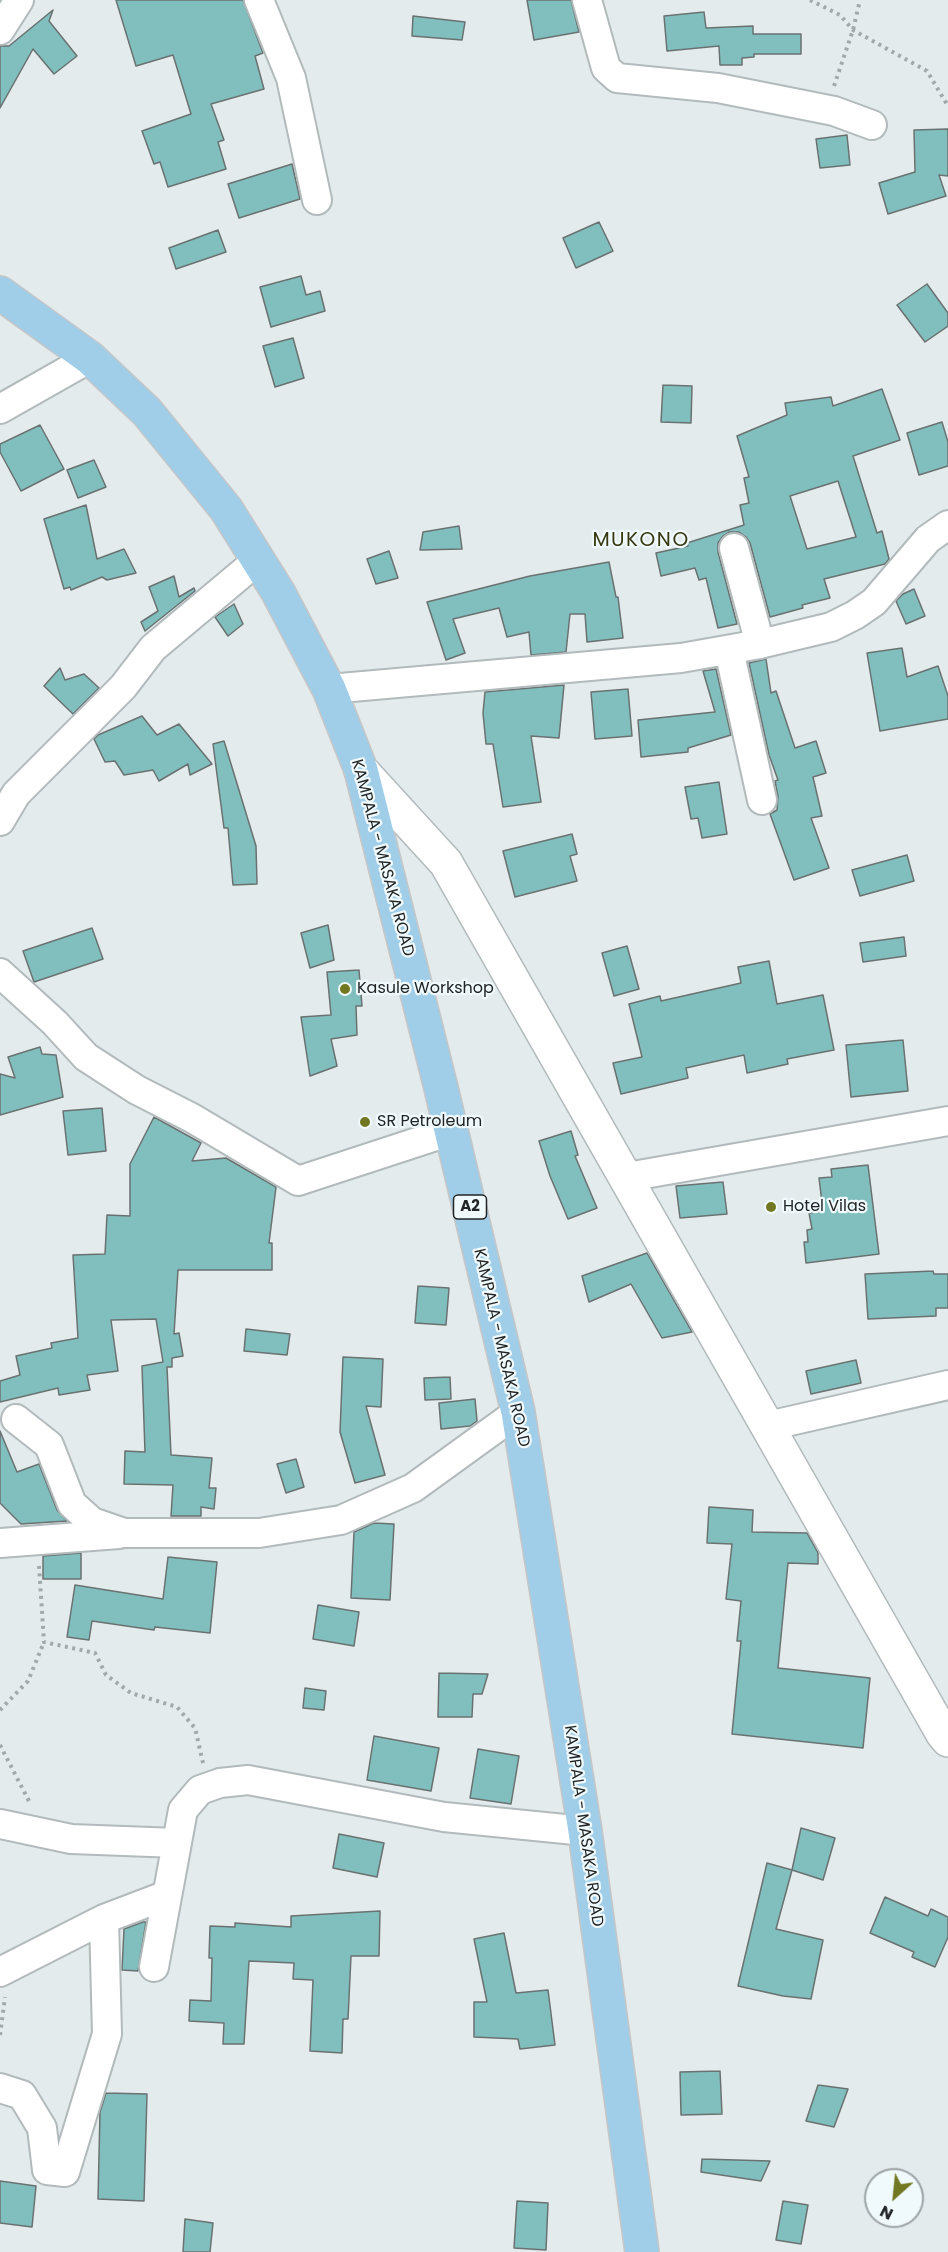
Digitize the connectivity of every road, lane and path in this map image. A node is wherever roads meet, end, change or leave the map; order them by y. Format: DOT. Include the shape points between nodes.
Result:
graph roads {
  1 [pos="19,0"];
  2 [pos="259,0"];
  3 [pos="587,0"];
  4 [pos="810,0"];
  5 [pos="860,0"];
  6 [pos="0,30"];
  7 [pos="853,30"];
  8 [pos="948,106"];
  9 [pos="834,111"];
  10 [pos="872,125"];
  11 [pos="317,201"];
  12 [pos="0,293"];
  13 [pos="90,358"];
  14 [pos="0,409"];
  15 [pos="948,525"];
  16 [pos="734,548"];
  17 [pos="258,561"];
  18 [pos="760,644"];
  19 [pos="729,650"];
  20 [pos="329,689"];
  21 [pos="361,770"];
  22 [pos="762,801"];
  23 [pos="0,821"];
  24 [pos="0,973"];
  25 [pos="948,1121"];
  26 [pos="452,1131"];
  27 [pos="627,1177"];
  28 [pos="948,1384"];
  29 [pos="518,1412"];
  30 [pos="16,1419"];
  31 [pos="768,1426"];
  32 [pos="124,1533"];
  33 [pos="37,1540"];
  34 [pos="0,1543"];
  35 [pos="44,1642"];
  36 [pos="0,1710"];
  37 [pos="948,1740"];
  38 [pos="0,1745"];
  39 [pos="209,1787"];
  40 [pos="34,1809"];
  41 [pos="0,1824"];
  42 [pos="585,1831"];
  43 [pos="177,1843"];
  44 [pos="167,1895"];
  45 [pos="104,1919"];
  46 [pos="154,1966"];
  47 [pos="4,1970"];
  48 [pos="0,2035"];
  49 [pos="0,2088"];
  50 [pos="642,2252"];
  1 -- 6 [label="street"];
  2 -- 11 [label="street" via="291,78"];
  3 -- 9 [label="street" via="606,68 617,78 718,88"];
  4 -- 7 [label="path" via="840,15"];
  5 -- 7 [label="path"];
  7 -- 8 [label="path" via="927,71"];
  7 -- 9 [label="path" via="834,87"];
  9 -- 10 [label="street"];
  12 -- 13 [label="main road, KAMPALA - MASAKA ROAD / A2"];
  13 -- 14 [label="street"];
  13 -- 17 [label="main road, KAMPALA - MASAKA ROAD / A2" via="147,412 226,509"];
  15 -- 18 [label="street" via="928,539 874,602 855,615 831,627"];
  16 -- 18 [label="street"];
  17 -- 20 [label="main road, KAMPALA - MASAKA ROAD / A2"];
  17 -- 23 [label="street" via="153,648 123,687 16,794"];
  18 -- 19 [label="street"];
  19 -- 20 [label="street" via="681,658"];
  19 -- 22 [label="street"];
  20 -- 21 [label="main road, KAMPALA - MASAKA ROAD / A2"];
  21 -- 26 [label="main road, KAMPALA - MASAKA ROAD / A2"];
  21 -- 27 [label="street" via="446,863"];
  24 -- 26 [label="street" via="86,1057 298,1181"];
  25 -- 27 [label="street"];
  26 -- 29 [label="main road, KAMPALA - MASAKA ROAD / A2"];
  27 -- 31 [label="street"];
  28 -- 31 [label="street"];
  29 -- 32 [label="street" via="413,1488 341,1520 259,1533"];
  29 -- 42 [label="main road, KAMPALA - MASAKA ROAD / A2"];
  30 -- 32 [label="street" via="49,1445 72,1504 92,1522"];
  31 -- 37 [label="street"];
  32 -- 33 [label="street"];
  33 -- 34 [label="street"];
  33 -- 35 [label="path"];
  35 -- 36 [label="path" via="28,1681"];
  35 -- 39 [label="path" via="95,1653 106,1675 130,1693 177,1707 195,1728"];
  38 -- 40 [label="path"];
  39 -- 42 [label="street" via="248,1780 444,1818"];
  39 -- 43 [label="street" via="200,1790 183,1810"];
  41 -- 43 [label="street" via="71,1839"];
  42 -- 50 [label="main road, KAMPALA - MASAKA ROAD / A2"];
  43 -- 44 [label="street"];
  44 -- 45 [label="street"];
  44 -- 46 [label="street"];
  45 -- 47 [label="street"];
  45 -- 49 [label="street" via="107,2034 64,2172 47,2170 42,2128 22,2095"];
  47 -- 48 [label="path"];
}
